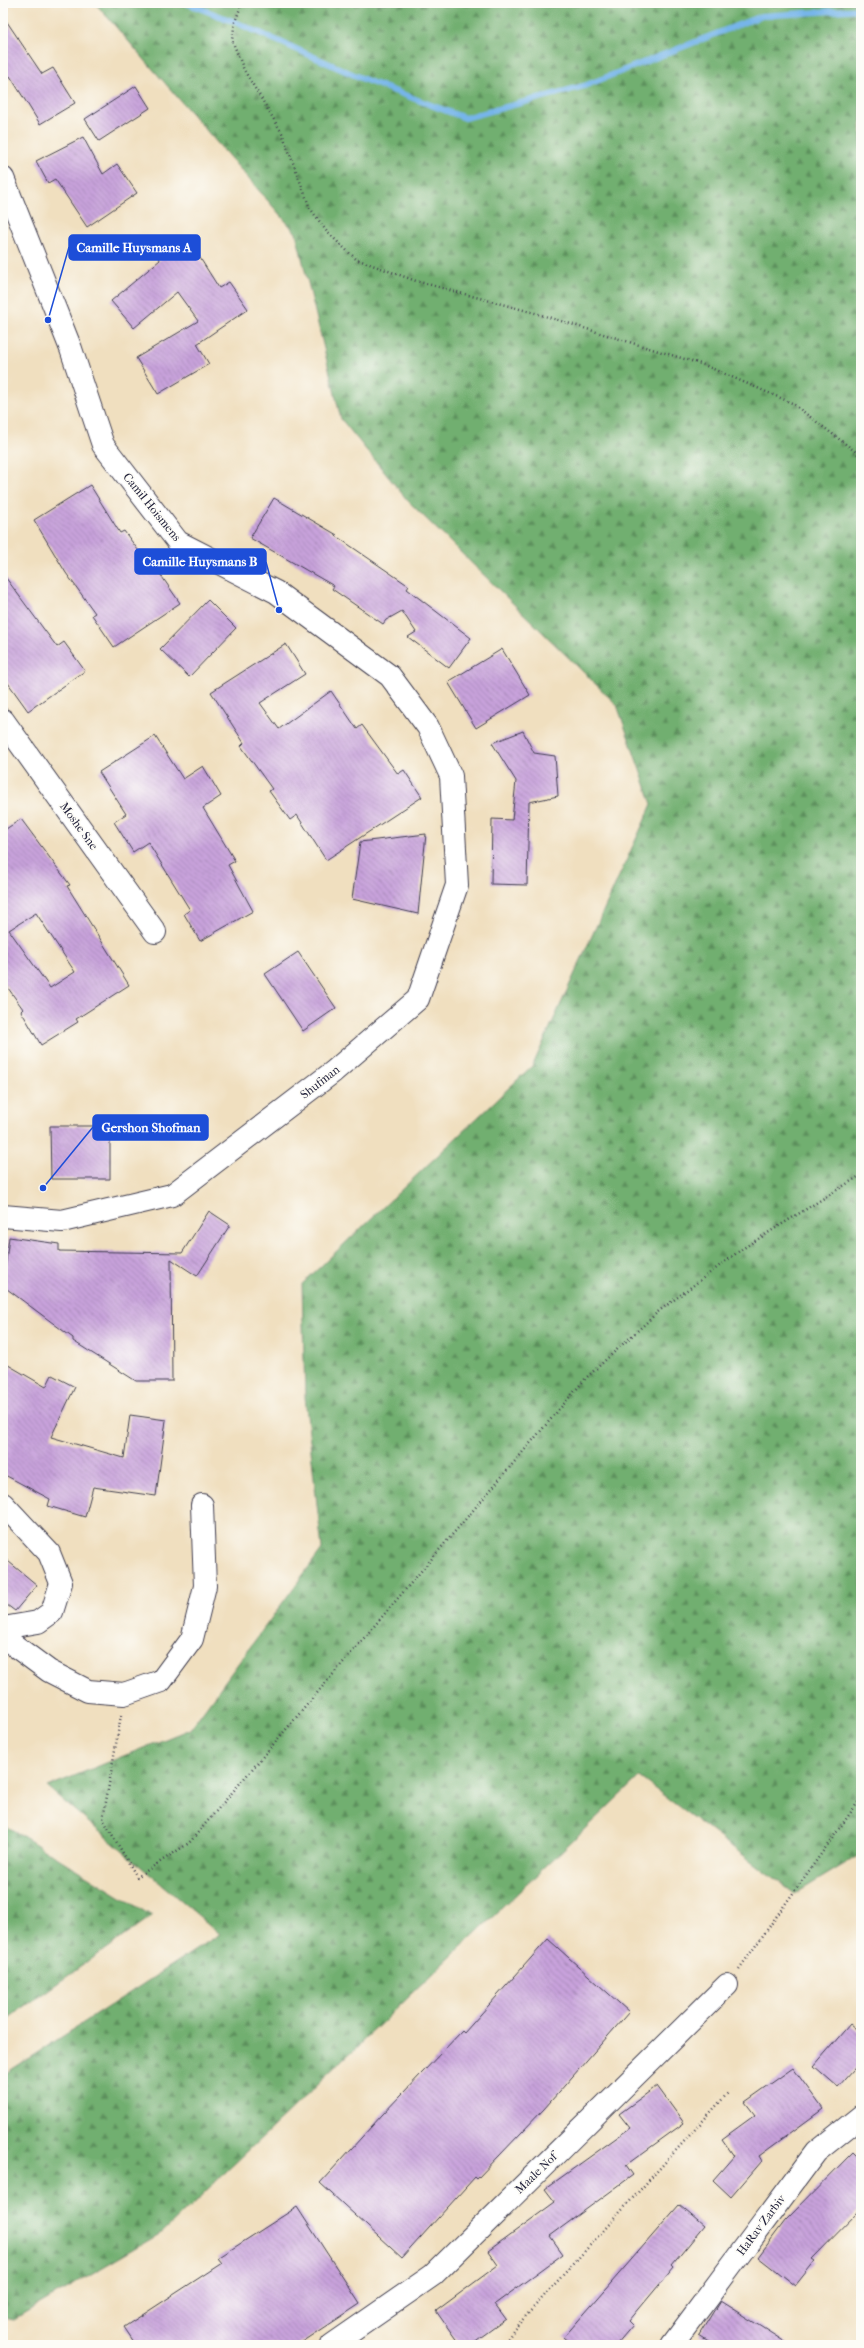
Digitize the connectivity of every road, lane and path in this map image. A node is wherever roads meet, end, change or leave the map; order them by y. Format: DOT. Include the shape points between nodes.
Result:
graph roads {
  1 [pos="242,3"];
  2 [pos="3,178"];
  3 [pos="861,458"];
  4 [pos="3,720"];
  5 [pos="450,776"];
  6 [pos="155,932"];
  7 [pos="861,1175"];
  8 [pos="3,1216"];
  9 [pos="3,1504"];
  10 [pos="202,1505"];
  11 [pos="3,1628"];
  12 [pos="3,1638"];
  13 [pos="121,1711"];
  14 [pos="861,1798"];
  15 [pos="728,1985"];
  16 [pos="728,2093"];
  17 [pos="861,2116"];
  18 [pos="332,2345"];
  19 [pos="504,2345"];
  20 [pos="672,2345"];
  1 -- 3 [label="path" via="234,22 232,40 244,70 282,133 310,208 327,232 356,259 416,281 535,313 704,365 792,403"];
  2 -- 5 [label="street, Camil Hoismens" via="71,350 103,445 178,542 276,592 390,676 428,727"];
  4 -- 6 [label="street, Moshe Sne"];
  5 -- 8 [label="street, Shufman" via="457,886 418,999 333,1072 172,1195 62,1221"];
  7 -- 13 [label="path" via="742,1249 659,1311 586,1378 189,1843 137,1877 103,1819"];
  9 -- 11 [label="street" via="49,1553 61,1583 52,1612 38,1622"];
  10 -- 12 [label="street" via="205,1586 192,1639 161,1681 124,1694 88,1691 49,1671"];
  14 -- 15 [label="path"];
  15 -- 18 [label="street, Maale Nof" via="432,2275"];
  16 -- 19 [label="path" via="516,2327"];
  17 -- 20 [label="street, HaRav Zarbiv" via="816,2152"];
}
